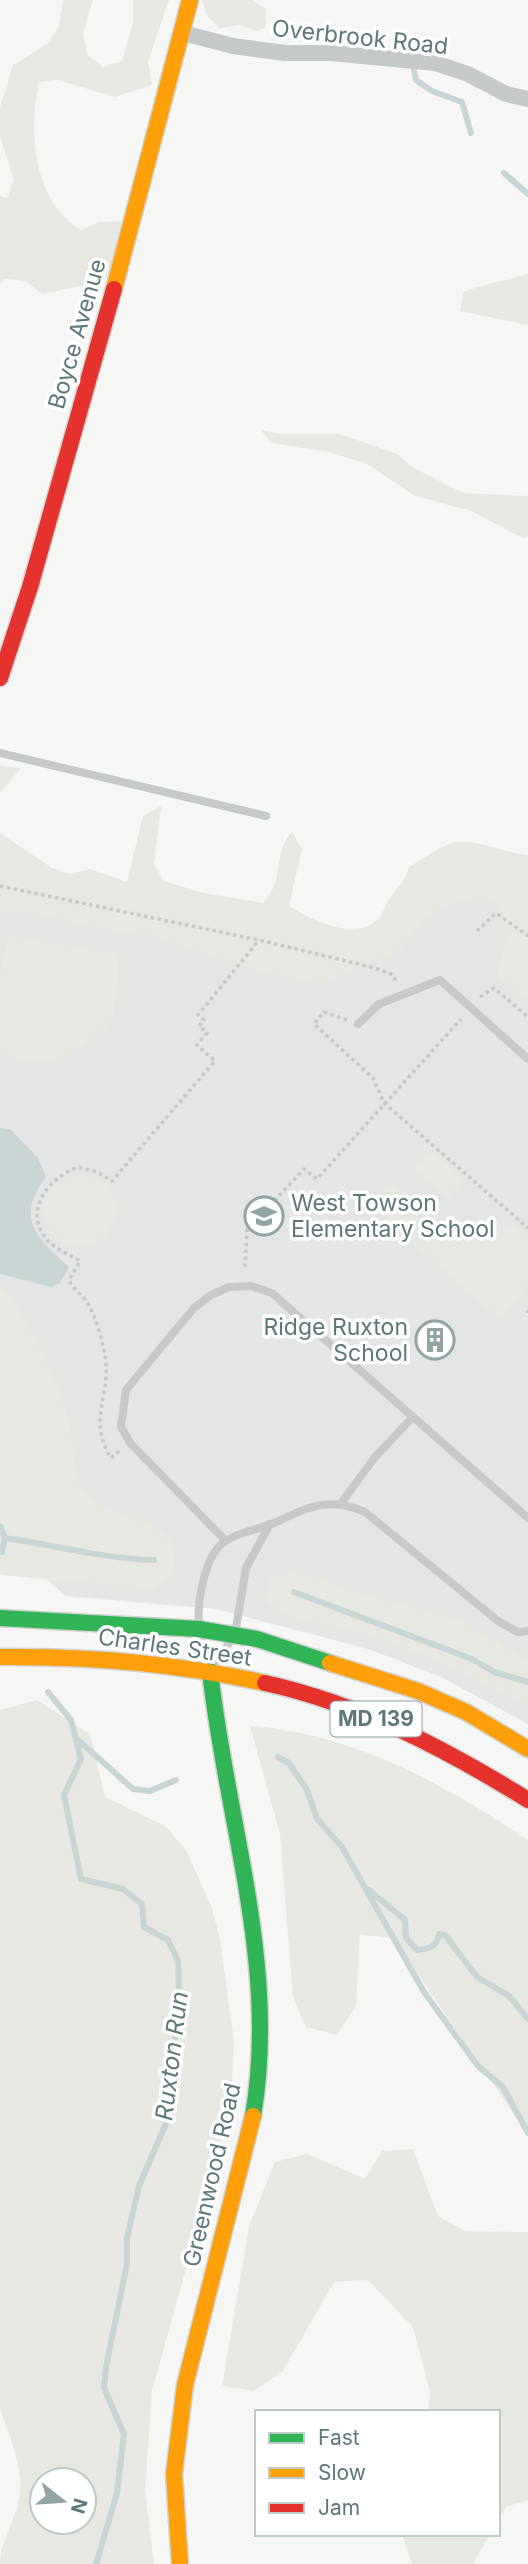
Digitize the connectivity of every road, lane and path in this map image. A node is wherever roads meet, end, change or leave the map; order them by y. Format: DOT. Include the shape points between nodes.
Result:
graph roads {
  1 [pos="190,0"];
  2 [pos="183,33"];
  3 [pos="528,99"];
  4 [pos="0,678"];
  5 [pos="0,753"];
  6 [pos="267,816"];
  7 [pos="0,886"];
  8 [pos="477,931"];
  9 [pos="528,936"];
  10 [pos="259,940"];
  11 [pos="402,994"];
  12 [pos="471,1008"];
  13 [pos="528,1017"];
  14 [pos="358,1024"];
  15 [pos="528,1059"];
  16 [pos="384,1103"];
  17 [pos="528,1228"];
  18 [pos="245,1267"];
  19 [pos="412,1418"];
  20 [pos="120,1450"];
  21 [pos="342,1502"];
  22 [pos="528,1518"];
  23 [pos="271,1524"];
  24 [pos="226,1541"];
  25 [pos="0,1618"];
  26 [pos="199,1629"];
  27 [pos="528,1631"];
  28 [pos="235,1634"];
  29 [pos="0,1657"];
  30 [pos="210,1671"];
  31 [pos="528,1749"];
  32 [pos="528,1800"];
  33 [pos="180,2564"];
  1 -- 2 [label="street, Boyce Avenue"];
  2 -- 3 [label="street, Overbrook Road" via="285,53 435,64"];
  2 -- 4 [label="street, Boyce Avenue" via="103,330"];
  5 -- 6 [label="lane"];
  7 -- 10 [label="path"];
  8 -- 9 [label="path" via="496,914"];
  10 -- 11 [label="path" via="375,968 393,975"];
  10 -- 20 [label="path" via="198,1016 204,1020 199,1026 207,1033 197,1045 215,1061 112,1181 78,1167 49,1184 39,1198 39,1223 47,1240 80,1261 69,1280 88,1302 106,1364 99,1423 111,1458"];
  11 -- 12 [label="lane" via="440,980"];
  11 -- 14 [label="lane" via="379,1004"];
  12 -- 13 [label="path" via="494,988"];
  12 -- 15 [label="lane"];
  12 -- 16 [label="path"];
  14 -- 16 [label="path" via="324,1012 314,1024 373,1078"];
  16 -- 17 [label="path"];
  16 -- 18 [label="path" via="317,1178 304,1169 247,1230"];
  19 -- 21 [label="lane"];
  19 -- 22 [label="lane"];
  19 -- 24 [label="lane" via="272,1293 251,1286 229,1287 211,1295 194,1308 127,1390 121,1427 131,1444"];
  21 -- 23 [label="lane" via="309,1507"];
  21 -- 27 [label="lane" via="365,1512 498,1621 518,1632"];
  23 -- 24 [label="lane" via="246,1529"];
  23 -- 28 [label="lane" via="246,1568"];
  24 -- 26 [label="lane" via="208,1569"];
  25 -- 26 [label="street, Charles Street / MD 139"];
  26 -- 28 [label="street, Charles Street / MD 139"];
  26 -- 30 [label="lane"];
  28 -- 30 [label="lane"];
  28 -- 31 [label="street, Charles Street / MD 139" via="418,1691 466,1712"];
  29 -- 30 [label="street, Charles Street / MD 139" via="78,1656"];
  30 -- 32 [label="street, Charles Street / MD 139" via="263,1682 366,1715 446,1751"];
  30 -- 33 [label="street, Greenwood Road" via="214,1721 249,1895 260,2039 252,2124 182,2394 173,2492"];
}
